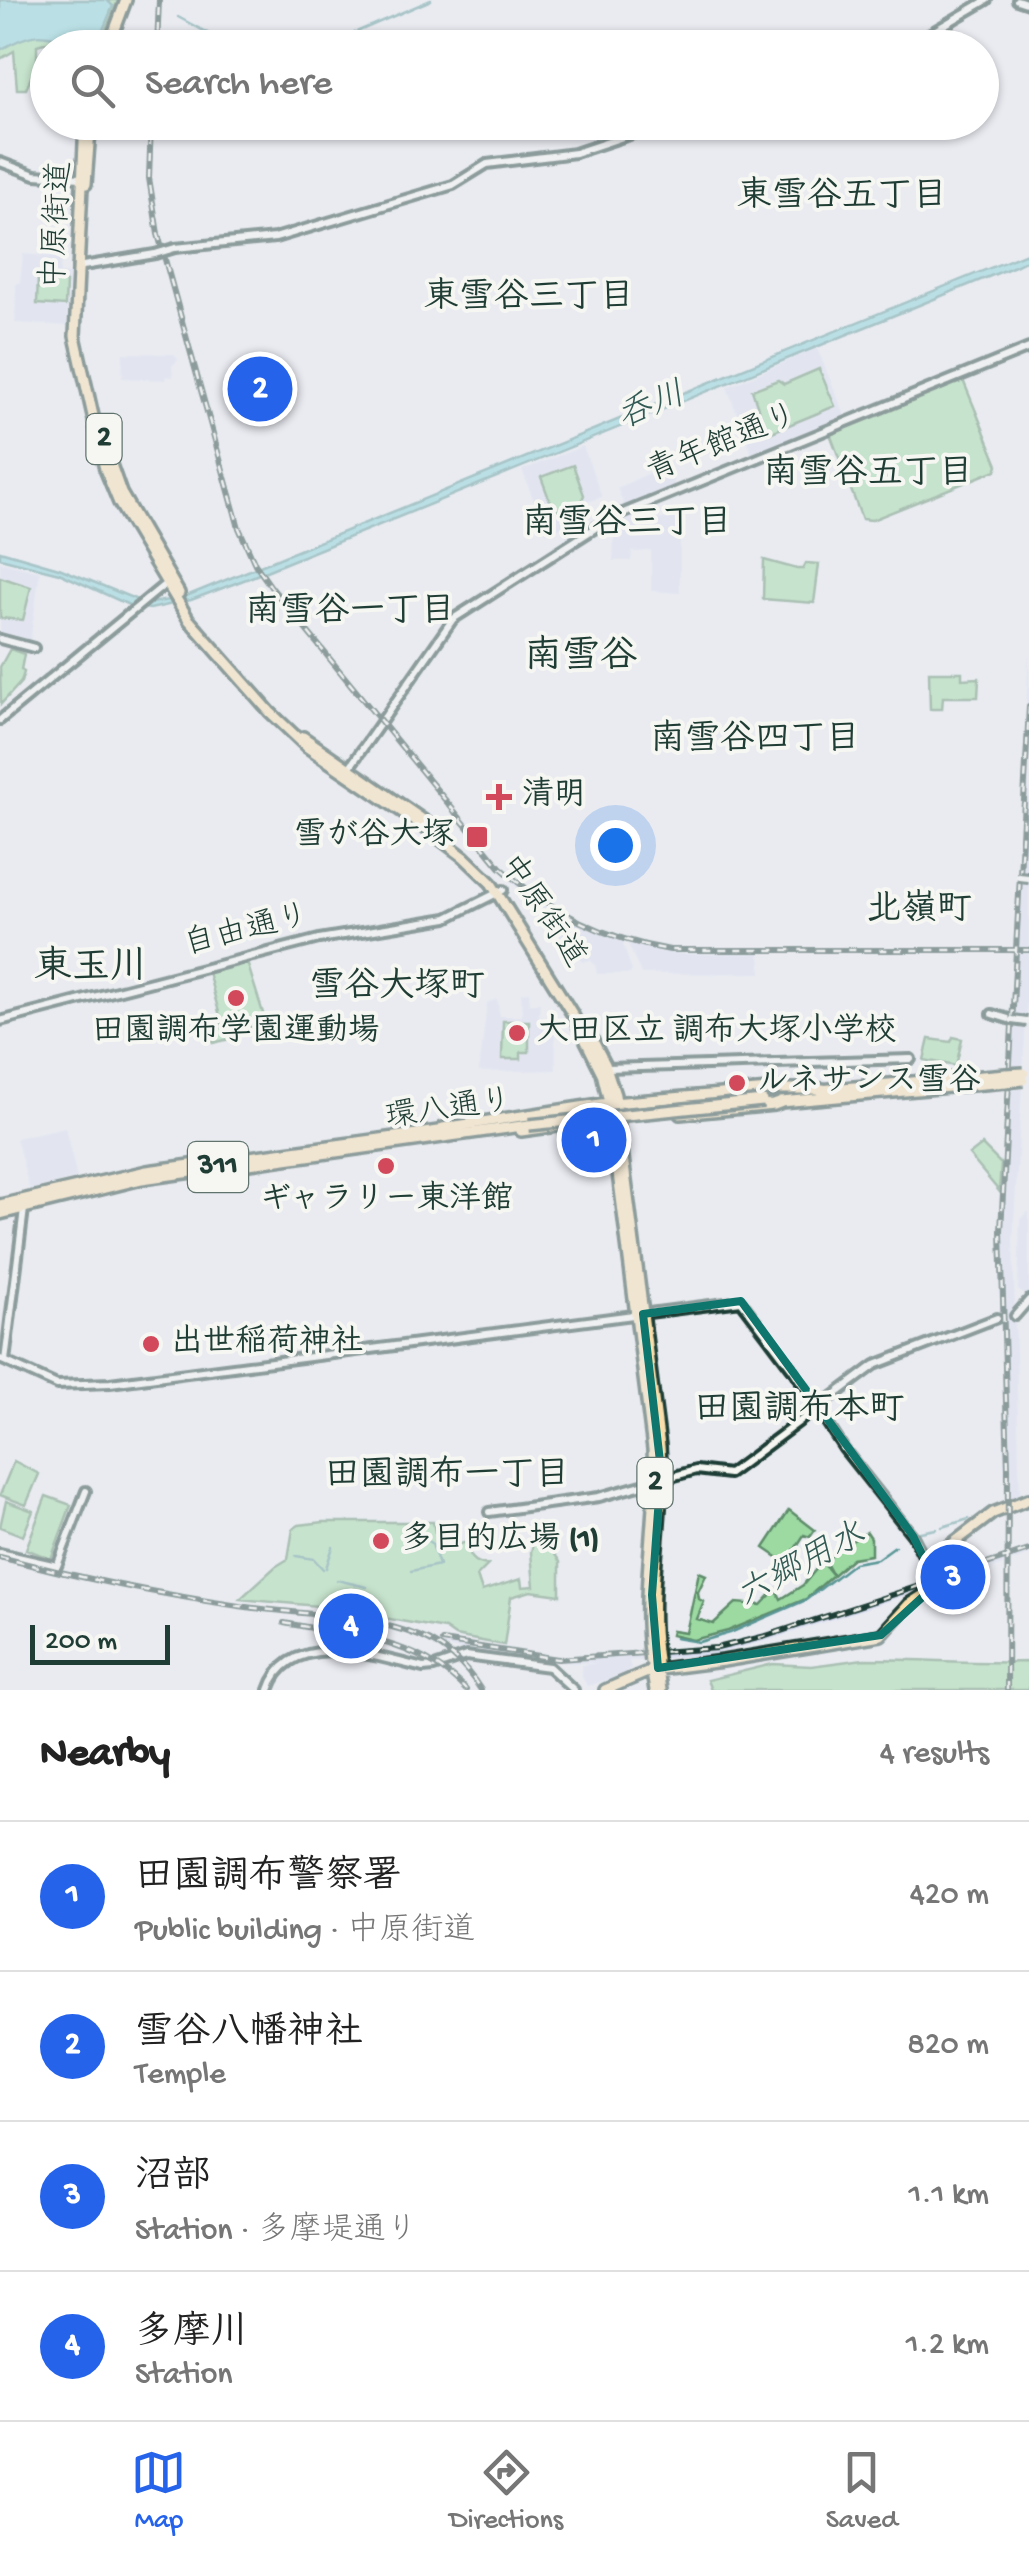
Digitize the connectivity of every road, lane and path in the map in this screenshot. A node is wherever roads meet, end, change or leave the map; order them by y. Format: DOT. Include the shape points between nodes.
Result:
graph roads {
  1 [pos="129,0"];
  2 [pos="987,0"];
  3 [pos="1017,0"];
  4 [pos="1029,4"];
  5 [pos="118,30"];
  6 [pos="936,30"];
  7 [pos="85,140"];
  8 [pos="86,140"];
  9 [pos="614,140"];
  10 [pos="0,162"];
  11 [pos="80,178"];
  12 [pos="79,267"];
  13 [pos="1029,348"];
  14 [pos="169,582"];
  15 [pos="0,639"];
  16 [pos="34,648"];
  17 [pos="0,720"];
  18 [pos="347,770"];
  19 [pos="1019,878"];
  20 [pos="1029,878"];
  21 [pos="498,893"];
  22 [pos="992,1014"];
  23 [pos="0,1021"];
  24 [pos="1028,1022"];
  25 [pos="911,1059"];
  26 [pos="607,1068"];
  27 [pos="1026,1076"];
  28 [pos="1006,1078"];
  29 [pos="822,1089"];
  30 [pos="763,1099"];
  31 [pos="782,1102"];
  32 [pos="613,1103"];
  33 [pos="566,1110"];
  34 [pos="614,1119"];
  35 [pos="568,1125"];
  36 [pos="438,1134"];
  37 [pos="26,1203"];
  38 [pos="0,1205"];
  39 [pos="0,1214"];
  40 [pos="1029,1300"];
  41 [pos="640,1315"];
  42 [pos="1014,1316"];
  43 [pos="997,1318"];
  44 [pos="2,1360"];
  45 [pos="818,1408"];
  46 [pos="658,1480"];
  47 [pos="86,1491"];
  48 [pos="1029,1499"];
  49 [pos="489,1512"];
  50 [pos="0,1552"];
  51 [pos="928,1563"];
  52 [pos="655,1670"];
  53 [pos="269,1690"];
  54 [pos="574,1690"];
  55 [pos="606,1690"];
  1 -- 5 [label="main road"];
  2 -- 6 [label="street"];
  3 -- 4 [label="street"];
  7 -- 11 [label="main road, 中原街道 / 2"];
  8 -- 12 [label="main road, 中原街道 / 2"];
  9 -- 12 [label="street, bridge" via="574,153 487,164 453,185 275,238"];
  10 -- 11 [label="street" via="35,175"];
  11 -- 12 [label="main road, 中原街道 / 2"];
  12 -- 14 [label="main road, 中原街道 / 2" via="82,348 112,470"];
  13 -- 18 [label="street, 青年館通り" via="611,518 453,620"];
  14 -- 17 [label="street"];
  14 -- 18 [label="main road, 中原街道 / 2" via="283,718"];
  15 -- 16 [label="street"];
  18 -- 21 [label="main road, 中原街道 / 2" via="472,856"];
  19 -- 20 [label="street, bridge"];
  21 -- 23 [label="street, 自由通り" via="447,918 319,938"];
  21 -- 26 [label="main road, 中原街道 / 2"];
  21 -- 32 [label="main road, 中原街道 / 2" via="578,1025"];
  22 -- 24 [label="street, bridge"];
  25 -- 26 [label="street"];
  26 -- 32 [label="main road, 中原街道 / 2"];
  27 -- 28 [label="main road, 環八通り / 311, bridge"];
  28 -- 29 [label="main road, 環八通り / 311"];
  28 -- 31 [label="main road, 環八通り / 311"];
  29 -- 30 [label="main road, 環八通り / 311"];
  29 -- 32 [label="main road, 311"];
  30 -- 31 [label="main road, 環八通り / 311"];
  30 -- 36 [label="main road, 環八通り / 311, bridge"];
  31 -- 34 [label="main road"];
  32 -- 33 [label="main road, 311"];
  32 -- 34 [label="main road, 中原街道 / 2"];
  33 -- 35 [label="main road"];
  33 -- 36 [label="main road, 311" via="472,1122"];
  34 -- 35 [label="main road"];
  34 -- 41 [label="main road, 中原街道 / 2"];
  35 -- 36 [label="main road" via="456,1140"];
  36 -- 37 [label="main road, 環八通り / 311" via="147,1171"];
  37 -- 38 [label="main road, 環八通り / 311"];
  37 -- 39 [label="main road, 環八通り / 311"];
  37 -- 44 [label="street"];
  40 -- 42 [label="street"];
  41 -- 44 [label="street" via="110,1384 58,1385"];
  41 -- 45 [label="street" via="741,1301"];
  41 -- 46 [label="main road, 中原街道 / 2"];
  43 -- 45 [label="street" via="878,1363"];
  45 -- 46 [label="street" via="728,1474 700,1469"];
  45 -- 51 [label="street"];
  46 -- 49 [label="street" via="599,1497"];
  46 -- 52 [label="main road, 中原街道 / 2" via="645,1603"];
  47 -- 50 [label="street" via="56,1566"];
  48 -- 51 [label="main road" via="994,1513"];
  51 -- 52 [label="main road" via="928,1592 880,1635"];
  52 -- 55 [label="main road"];
  53 -- 54 [label="street" via="280,1666 332,1650 422,1668 469,1656 550,1667"];
}
